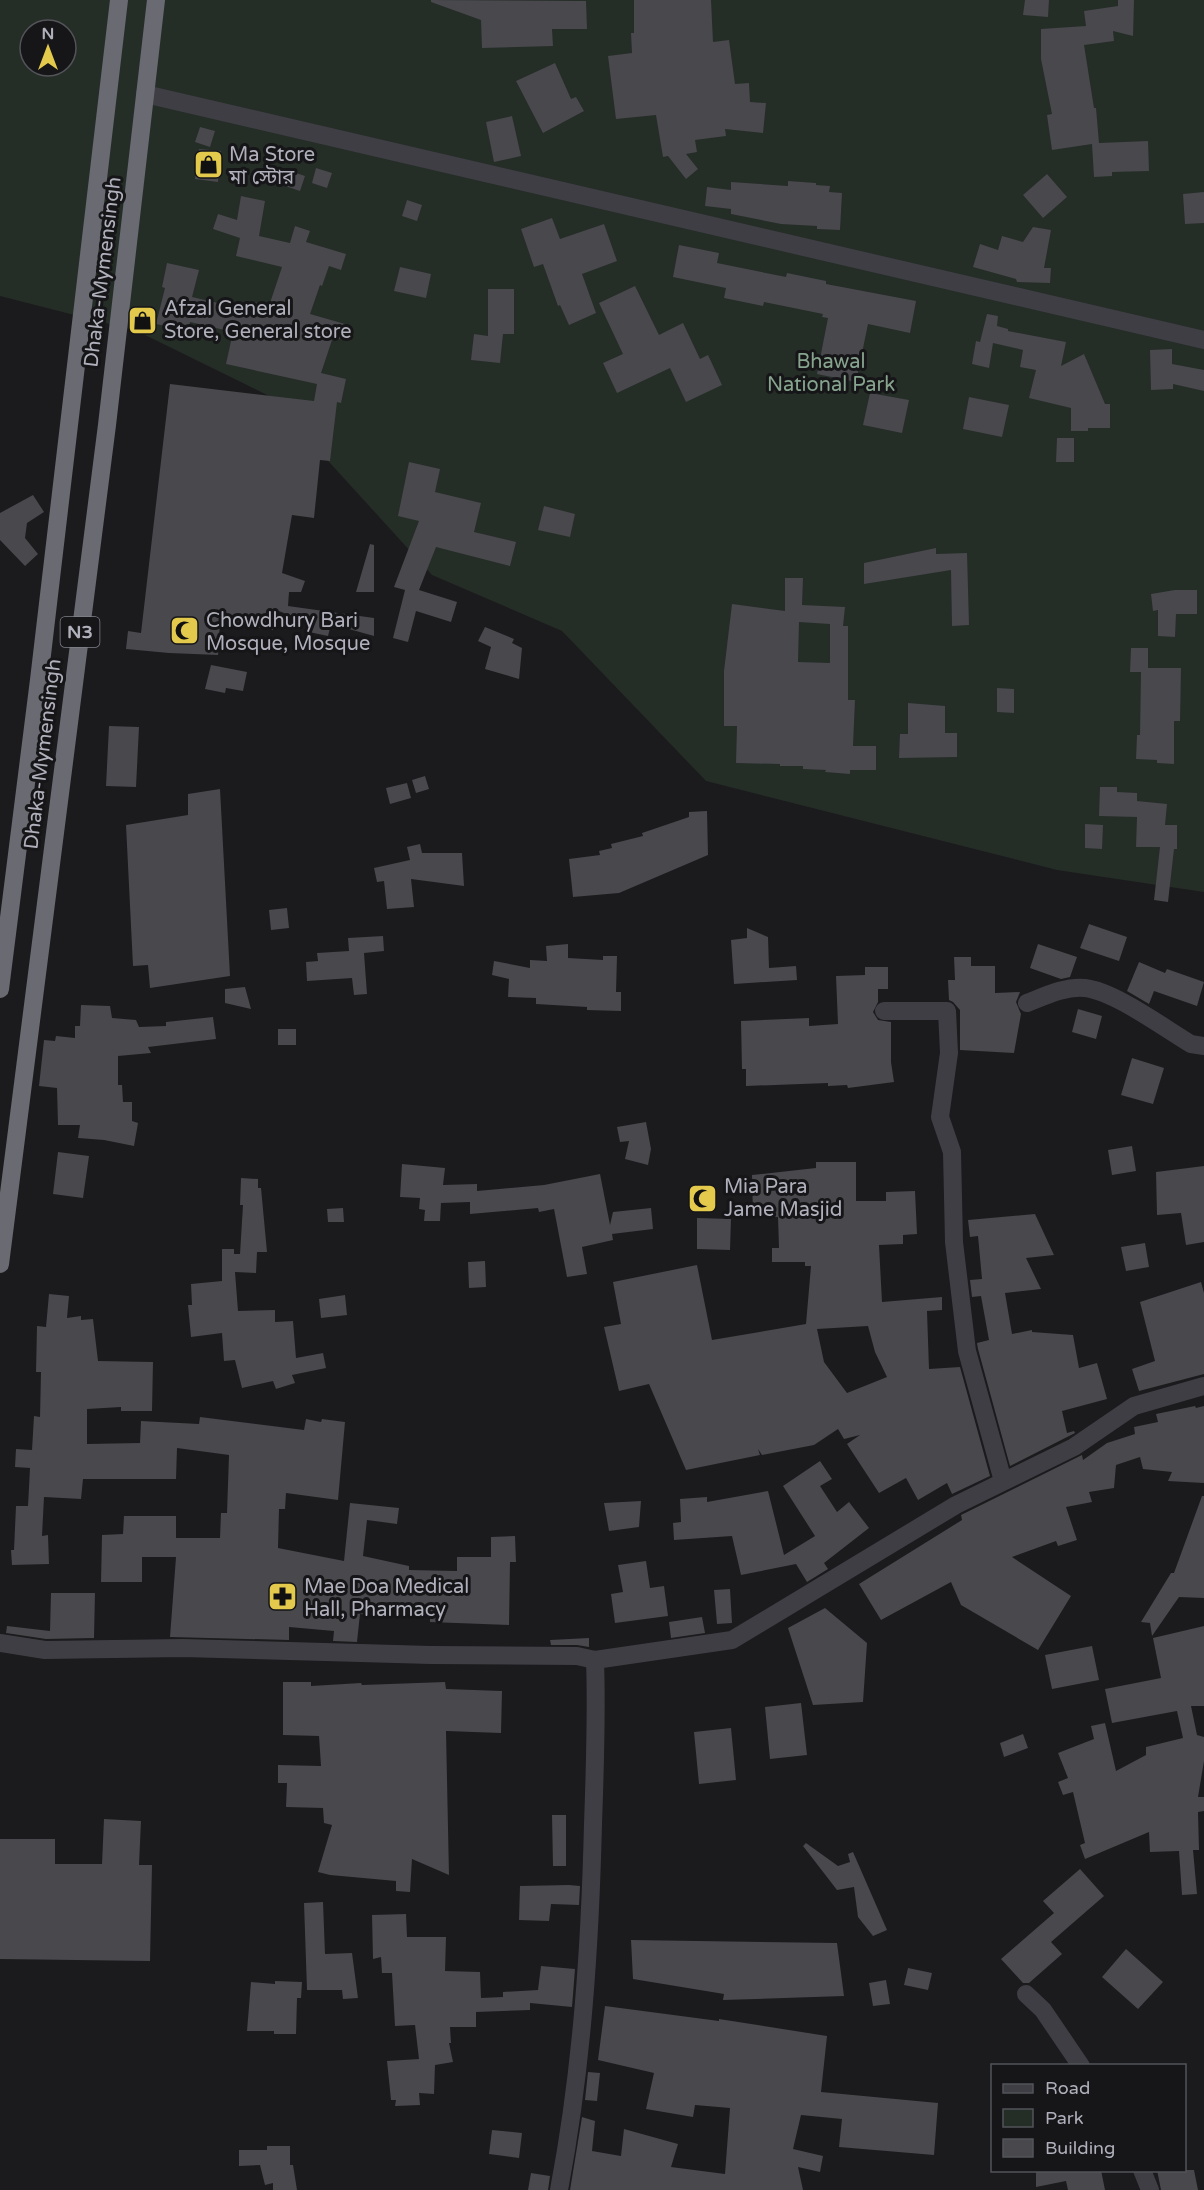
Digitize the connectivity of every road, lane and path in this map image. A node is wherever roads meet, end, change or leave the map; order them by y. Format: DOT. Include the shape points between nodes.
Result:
graph roads {
  1 [pos="119,0"];
  2 [pos="156,0"];
  3 [pos="145,94"];
  4 [pos="1204,340"];
  5 [pos="0,989"];
  6 [pos="1027,1003"];
  7 [pos="884,1011"];
  8 [pos="1204,1046"];
  9 [pos="0,1264"];
  10 [pos="1204,1386"];
  11 [pos="1003,1481"];
  12 [pos="0,1643"];
  13 [pos="595,1660"];
  14 [pos="1026,1994"];
  15 [pos="1080,2064"];
  16 [pos="1143,2172"];
  17 [pos="559,2190"];
  18 [pos="1150,2190"];
  1 -- 5 [label="highway, Dhaka-Mymensingh / N3"];
  2 -- 3 [label="highway, Dhaka-Mymensingh / N3"];
  3 -- 4 [label="lane"];
  3 -- 9 [label="highway, Dhaka-Mymensingh / N3"];
  6 -- 8 [label="lane" via="1059,990 1084,988 1108,994 1191,1044"];
  7 -- 11 [label="lane" via="947,1011 949,1053 940,1117 952,1152 954,1242 966,1340"];
  10 -- 11 [label="lane" via="1134,1406 1074,1447"];
  11 -- 13 [label="lane" via="956,1505 732,1640"];
  12 -- 13 [label="lane" via="45,1650 183,1648 578,1656"];
  13 -- 17 [label="lane" via="591,1931 580,2046"];
  14 -- 15 [label="lane" via="1043,2010"];
  16 -- 18 [label="lane"];
}
